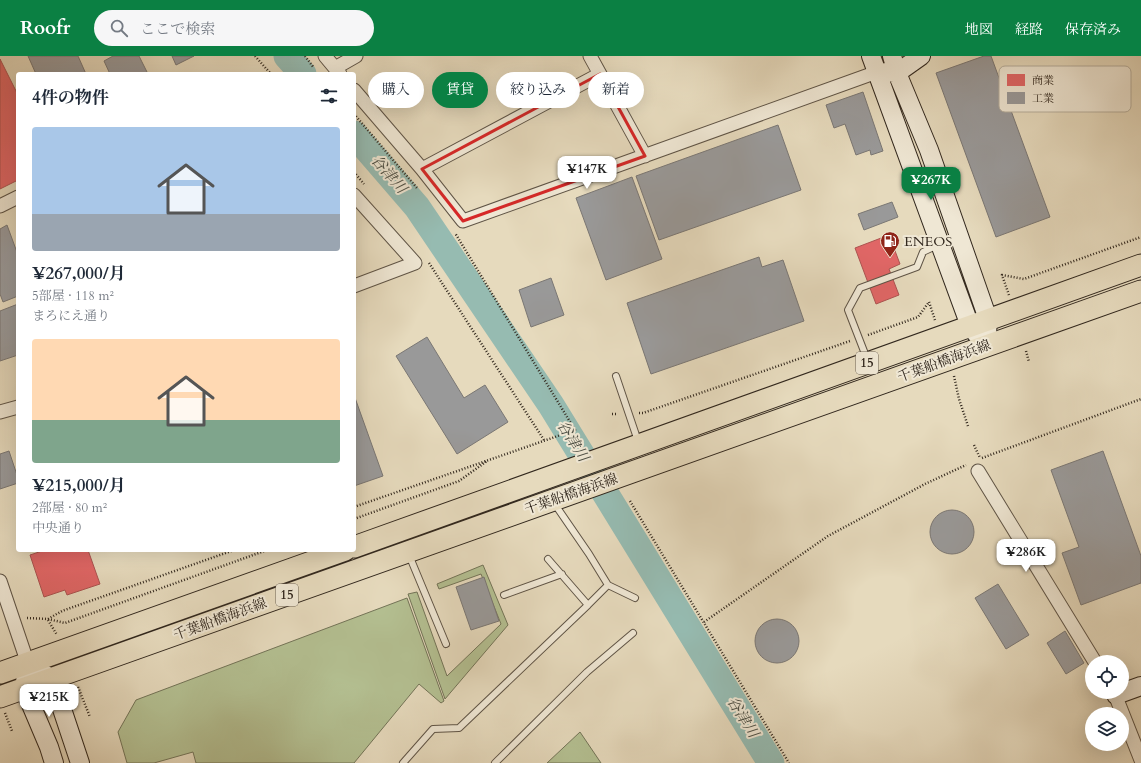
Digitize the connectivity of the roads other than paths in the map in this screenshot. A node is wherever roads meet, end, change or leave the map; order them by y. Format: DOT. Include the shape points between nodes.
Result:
graph roads {
  1 [pos="325,56"];
  2 [pos="356,56"];
  3 [pos="590,56"];
  4 [pos="888,56"];
  5 [pos="921,56"];
  6 [pos="874,64"];
  7 [pos="895,64"];
  8 [pos="337,71"];
  9 [pos="599,72"];
  10 [pos="588,80"];
  11 [pos="356,92"];
  12 [pos="619,108"];
  13 [pos="645,156"];
  14 [pos="422,169"];
  15 [pos="356,197"];
  16 [pos="16,198"];
  17 [pos="0,206"];
  18 [pos="940,244"];
  19 [pos="1141,265"];
  20 [pos="356,285"];
  21 [pos="1141,291"];
  22 [pos="979,322"];
  23 [pos="986,346"];
  24 [pos="868,363"];
  25 [pos="616,376"];
  26 [pos="16,408"];
  27 [pos="0,412"];
  28 [pos="639,444"];
  29 [pos="976,467"];
  30 [pos="552,500"];
  31 [pos="356,546"];
  32 [pos="339,552"];
  33 [pos="408,552"];
  34 [pos="548,559"];
  35 [pos="562,574"];
  36 [pos="0,581"];
  37 [pos="608,585"];
  38 [pos="504,595"];
  39 [pos="635,598"];
  40 [pos="588,605"];
  41 [pos="633,633"];
  42 [pos="446,644"];
  43 [pos="1091,655"];
  44 [pos="28,664"];
  45 [pos="0,673"];
  46 [pos="52,679"];
  47 [pos="1141,686"];
  48 [pos="24,688"];
  49 [pos="1129,690"];
  50 [pos="0,697"];
  51 [pos="1117,699"];
  52 [pos="1141,760"];
  53 [pos="54,763"];
  54 [pos="80,763"];
  55 [pos="403,763"];
  56 [pos="495,763"];
  1 -- 8 [label="street"];
  2 -- 8 [label="street"];
  3 -- 9 [label="street"];
  4 -- 6 [label="street"];
  5 -- 7 [label="street"];
  6 -- 7 [label="street"];
  6 -- 13 [label="street"];
  6 -- 18 [label="street"];
  7 -- 22 [label="street" via="929,150"];
  10 -- 14 [label="street"];
  11 -- 14 [label="street"];
  12 -- 13 [label="street"];
  13 -- 14 [label="street" via="463,221"];
  15 -- 20 [label="street" via="415,263"];
  16 -- 17 [label="street"];
  18 -- 22 [label="street"];
  18 -- 24 [label="lane" via="923,252 917,266 860,288 848,310"];
  19 -- 22 [label="main road, 千葉船橋海浜線 / 15"];
  21 -- 23 [label="main road, 千葉船橋海浜線 / 15"];
  22 -- 23 [label="street"];
  22 -- 24 [label="main road, 千葉船橋海浜線 / 15"];
  23 -- 30 [label="main road, 千葉船橋海浜線 / 15"];
  24 -- 28 [label="main road, 千葉船橋海浜線 / 15"];
  25 -- 28 [label="lane"];
  26 -- 27 [label="street"];
  28 -- 31 [label="main road, 千葉船橋海浜線 / 15"];
  29 -- 43 [label="street"];
  30 -- 33 [label="main road, 千葉船橋海浜線 / 15"];
  30 -- 37 [label="lane"];
  32 -- 44 [label="main road, 千葉船橋海浜線 / 15"];
  33 -- 42 [label="lane"];
  33 -- 46 [label="main road, 千葉船橋海浜線 / 15"];
  34 -- 35 [label="lane"];
  35 -- 38 [label="lane"];
  35 -- 40 [label="lane"];
  36 -- 44 [label="street"];
  37 -- 39 [label="lane"];
  37 -- 40 [label="lane"];
  40 -- 55 [label="lane" via="459,728 434,729"];
  41 -- 56 [label="lane" via="587,672"];
  44 -- 45 [label="main road, 千葉船橋海浜線 / 15"];
  44 -- 46 [label="street"];
  44 -- 48 [label="street"];
  46 -- 48 [label="main road, 千葉船橋海浜線 / 15"];
  46 -- 54 [label="street"];
  47 -- 49 [label="street"];
  48 -- 50 [label="main road, 千葉船橋海浜線 / 15"];
  48 -- 53 [label="street"];
  51 -- 52 [label="street"];
}
